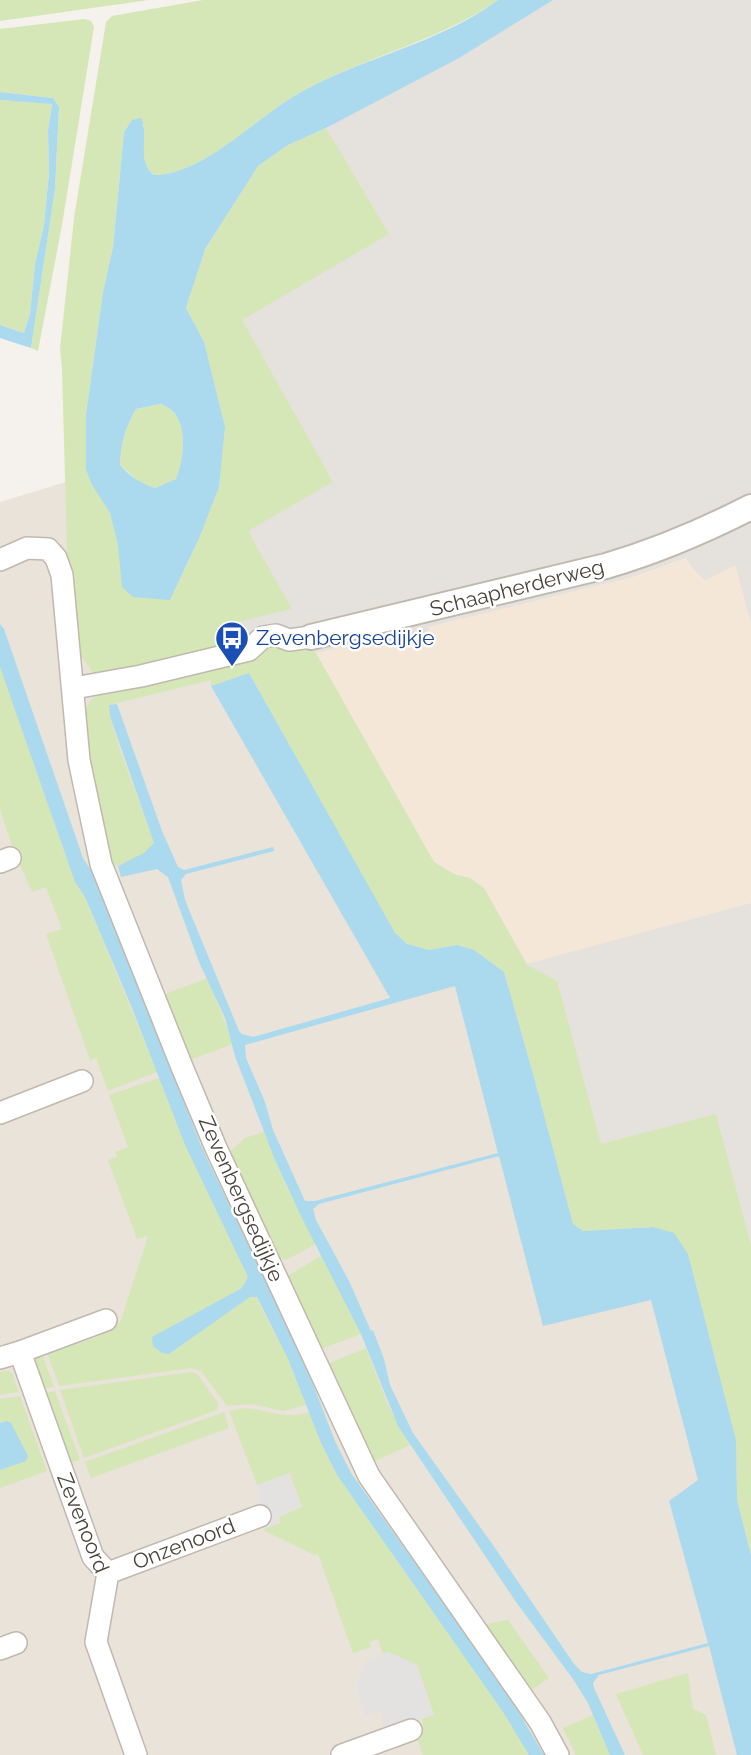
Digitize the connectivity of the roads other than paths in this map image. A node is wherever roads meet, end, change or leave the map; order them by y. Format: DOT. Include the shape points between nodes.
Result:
graph roads {
  1 [pos="751,507"];
  2 [pos="0,560"];
  3 [pos="311,637"];
  4 [pos="74,688"];
  5 [pos="82,1081"];
  6 [pos="0,1112"];
  7 [pos="106,1320"];
  8 [pos="10,1355"];
  9 [pos="260,1516"];
  10 [pos="108,1573"];
  11 [pos="411,1730"];
  12 [pos="136,1755"];
  13 [pos="342,1755"];
  14 [pos="558,1755"];
  1 -- 3 [label="street, Schaapherderweg" via="649,554"];
  2 -- 4 [label="street, Zevenbergsedijkje" via="27,548 48,549 55,558 62,575"];
  3 -- 4 [label="street, Schaapherderweg" via="262,637 249,650"];
  4 -- 14 [label="street, Zevenbergsedijkje" via="79,760 101,864 216,1148 369,1476 527,1702"];
  5 -- 6 [label="street"];
  7 -- 8 [label="street"];
  8 -- 10 [label="street, Zevenoord" via="93,1556"];
  9 -- 10 [label="street, Onzenoord"];
  10 -- 12 [label="street, Zevenoord" via="96,1642"];
  11 -- 13 [label="street"];
}
